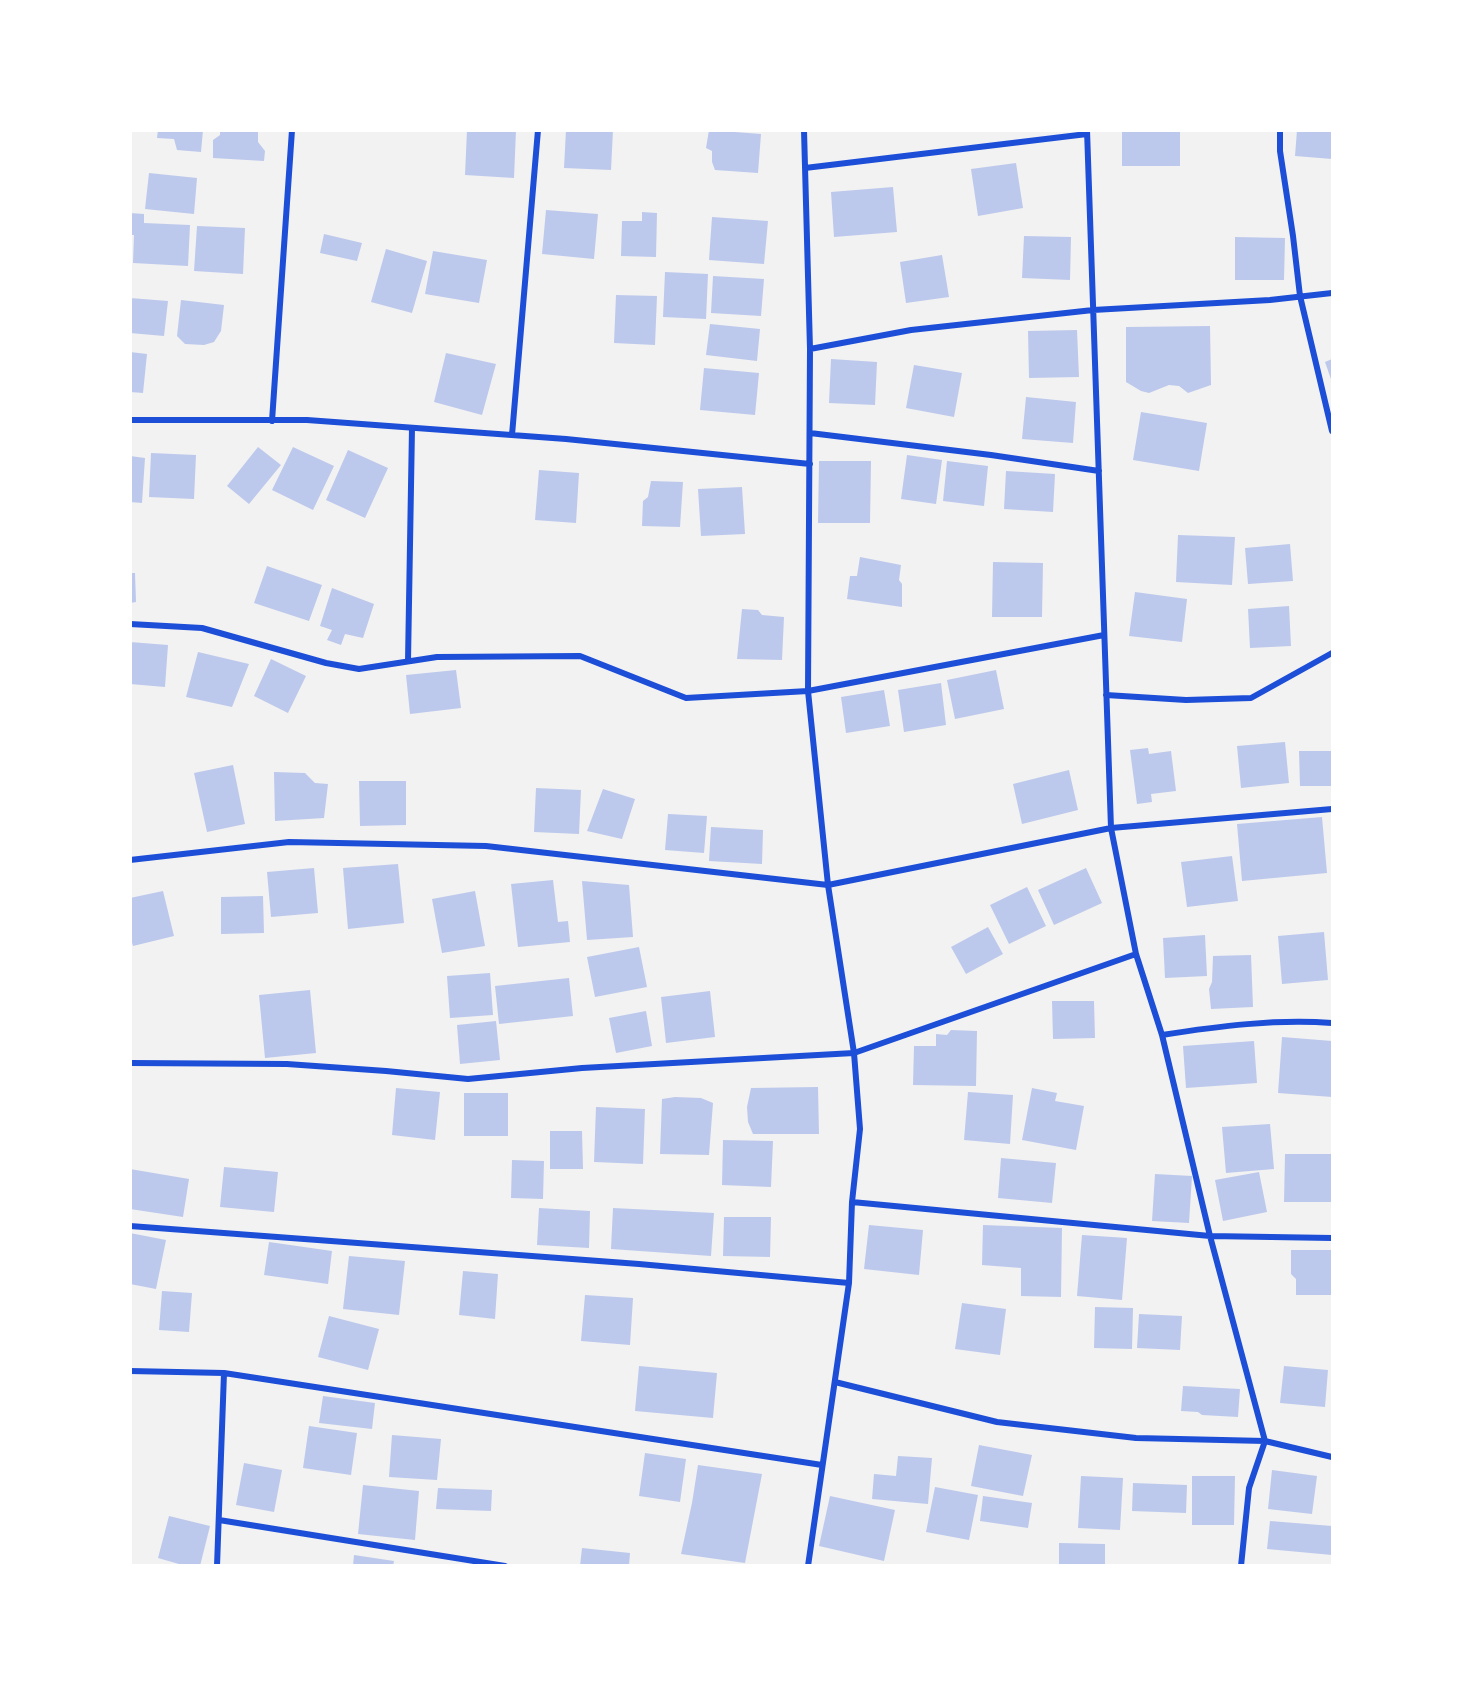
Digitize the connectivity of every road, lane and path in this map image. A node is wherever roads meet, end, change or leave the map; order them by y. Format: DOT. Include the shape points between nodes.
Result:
graph roads {
  1 [pos="292,130"];
  2 [pos="538,130"];
  3 [pos="804,130"];
  4 [pos="1280,130"];
  5 [pos="1087,132"];
  6 [pos="805,168"];
  7 [pos="1332,292"];
  8 [pos="1300,296"];
  9 [pos="1093,310"];
  10 [pos="810,349"];
  11 [pos="130,420"];
  12 [pos="272,420"];
  13 [pos="412,428"];
  14 [pos="1332,431"];
  15 [pos="810,433"];
  16 [pos="512,435"];
  17 [pos="810,464"];
  18 [pos="1098,471"];
  19 [pos="130,624"];
  20 [pos="1104,635"];
  21 [pos="1332,653"];
  22 [pos="408,661"];
  23 [pos="808,691"];
  24 [pos="1106,694"];
  25 [pos="1332,809"];
  26 [pos="1111,828"];
  27 [pos="130,860"];
  28 [pos="828,885"];
  29 [pos="1136,954"];
  30 [pos="1332,1023"];
  31 [pos="1162,1035"];
  32 [pos="854,1053"];
  33 [pos="130,1063"];
  34 [pos="852,1202"];
  35 [pos="130,1226"];
  36 [pos="1210,1236"];
  37 [pos="1332,1238"];
  38 [pos="849,1283"];
  39 [pos="130,1371"];
  40 [pos="224,1373"];
  41 [pos="835,1382"];
  42 [pos="1265,1442"];
  43 [pos="1332,1457"];
  44 [pos="822,1465"];
  45 [pos="219,1520"];
  46 [pos="217,1566"];
  47 [pos="505,1566"];
  48 [pos="808,1566"];
  49 [pos="1241,1566"];
  1 -- 12 [label="street"];
  2 -- 16 [label="street"];
  3 -- 6 [label="street"];
  4 -- 8 [label="street"];
  5 -- 6 [label="street"];
  5 -- 9 [label="street"];
  6 -- 10 [label="street"];
  7 -- 8 [label="street"];
  8 -- 9 [label="street"];
  8 -- 14 [label="street"];
  9 -- 10 [label="street" via="911,330"];
  9 -- 18 [label="street"];
  10 -- 15 [label="street"];
  11 -- 12 [label="street"];
  12 -- 13 [label="street"];
  13 -- 16 [label="street"];
  13 -- 22 [label="street"];
  15 -- 17 [label="street"];
  15 -- 18 [label="street"];
  16 -- 17 [label="street"];
  17 -- 23 [label="street"];
  18 -- 20 [label="street"];
  19 -- 22 [label="street" via="202,628 359,669"];
  20 -- 23 [label="street"];
  20 -- 24 [label="street"];
  21 -- 24 [label="street" via="1251,698 1186,700"];
  22 -- 23 [label="street" via="437,657 580,656 686,698"];
  23 -- 28 [label="street"];
  24 -- 26 [label="street"];
  25 -- 26 [label="street"];
  26 -- 28 [label="street"];
  26 -- 29 [label="street"];
  27 -- 28 [label="street" via="289,842 486,846"];
  28 -- 32 [label="street"];
  29 -- 31 [label="street"];
  29 -- 32 [label="street"];
  30 -- 31 [label="street" via="1255,1023"];
  31 -- 36 [label="street"];
  32 -- 33 [label="street" via="582,1068 468,1079 287,1064"];
  32 -- 34 [label="street" via="860,1129"];
  34 -- 36 [label="street"];
  34 -- 38 [label="street"];
  35 -- 38 [label="street"];
  36 -- 37 [label="street"];
  36 -- 42 [label="street"];
  38 -- 41 [label="street"];
  39 -- 40 [label="street"];
  40 -- 44 [label="street"];
  40 -- 45 [label="street"];
  41 -- 42 [label="street" via="997,1422 1136,1438"];
  41 -- 44 [label="street"];
  42 -- 43 [label="street"];
  42 -- 49 [label="street" via="1249,1488"];
  44 -- 48 [label="street"];
  45 -- 46 [label="street"];
  45 -- 47 [label="street"];
}
